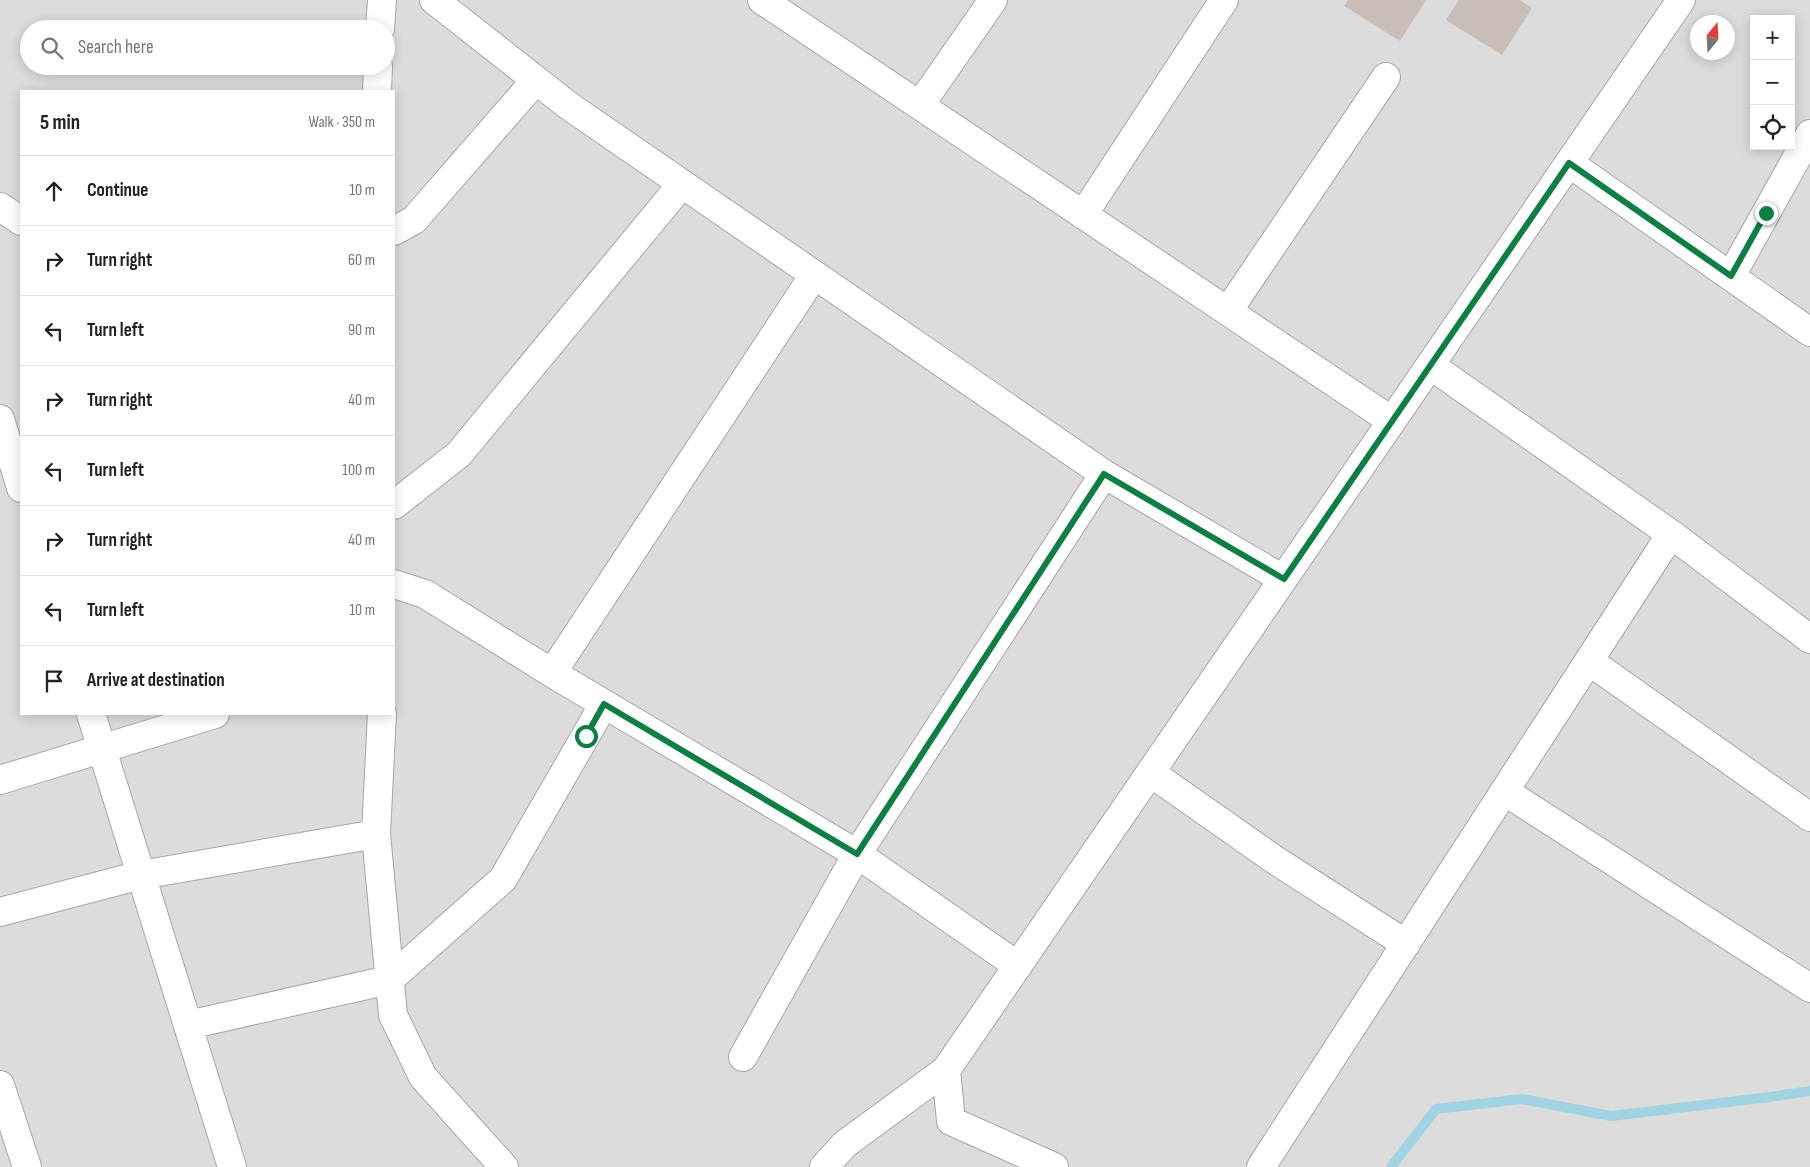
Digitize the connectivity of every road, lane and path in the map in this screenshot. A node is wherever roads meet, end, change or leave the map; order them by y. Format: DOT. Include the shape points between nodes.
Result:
graph roads {
  1 [pos="382,0"];
  2 [pos="434,0"];
  3 [pos="762,0"];
  4 [pos="993,0"];
  5 [pos="1224,0"];
  6 [pos="1681,0"];
  7 [pos="381,20"];
  8 [pos="377,75"];
  9 [pos="1386,77"];
  10 [pos="536,80"];
  11 [pos="376,90"];
  12 [pos="920,105"];
  13 [pos="1810,134"];
  14 [pos="1569,163"];
  15 [pos="682,184"];
  16 [pos="1083,214"];
  17 [pos="395,230"];
  18 [pos="814,275"];
  19 [pos="1731,276"];
  20 [pos="1228,311"];
  21 [pos="1810,332"];
  22 [pos="1430,365"];
  23 [pos="0,419"];
  24 [pos="1392,421"];
  25 [pos="1104,474"];
  26 [pos="20,485"];
  27 [pos="395,504"];
  28 [pos="1671,534"];
  29 [pos="1284,579"];
  30 [pos="395,584"];
  31 [pos="1810,639"];
  32 [pos="1589,660"];
  33 [pos="552,673"];
  34 [pos="604,704"];
  35 [pos="91,715"];
  36 [pos="212,715"];
  37 [pos="382,715"];
  38 [pos="102,749"];
  39 [pos="1151,773"];
  40 [pos="0,780"];
  41 [pos="1504,791"];
  42 [pos="1810,817"];
  43 [pos="376,834"];
  44 [pos="857,854"];
  45 [pos="141,876"];
  46 [pos="0,912"];
  47 [pos="1406,944"];
  48 [pos="1018,966"];
  49 [pos="389,980"];
  50 [pos="1810,988"];
  51 [pos="188,1025"];
  52 [pos="743,1057"];
  53 [pos="946,1070"];
  54 [pos="0,1085"];
  55 [pos="27,1167"];
  56 [pos="232,1167"];
  57 [pos="504,1167"];
  58 [pos="824,1167"];
  59 [pos="1054,1167"];
  60 [pos="1261,1167"];
  1 -- 7 [label="street"];
  2 -- 10 [label="street"];
  3 -- 12 [label="street"];
  4 -- 12 [label="street"];
  5 -- 16 [label="street"];
  6 -- 14 [label="street"];
  8 -- 11 [label="street"];
  9 -- 20 [label="street"];
  10 -- 15 [label="street"];
  10 -- 17 [label="street" via="414,220"];
  12 -- 16 [label="street"];
  13 -- 19 [label="street"];
  14 -- 19 [label="street"];
  14 -- 22 [label="street"];
  15 -- 18 [label="street"];
  15 -- 27 [label="street" via="459,454"];
  16 -- 20 [label="street"];
  18 -- 25 [label="street"];
  18 -- 33 [label="street"];
  19 -- 21 [label="street"];
  20 -- 24 [label="street"];
  22 -- 24 [label="street"];
  22 -- 28 [label="street"];
  23 -- 26 [label="street"];
  24 -- 29 [label="street"];
  25 -- 29 [label="street"];
  25 -- 44 [label="street"];
  28 -- 31 [label="street"];
  28 -- 32 [label="street"];
  29 -- 39 [label="street"];
  30 -- 33 [label="street" via="425,594"];
  32 -- 41 [label="street"];
  32 -- 42 [label="street"];
  33 -- 34 [label="street"];
  34 -- 44 [label="street"];
  34 -- 49 [label="street" via="503,879"];
  35 -- 38 [label="street"];
  36 -- 38 [label="street"];
  37 -- 43 [label="street"];
  38 -- 40 [label="street"];
  38 -- 45 [label="street"];
  39 -- 47 [label="street" via="1276,860"];
  39 -- 48 [label="street"];
  41 -- 47 [label="street"];
  41 -- 50 [label="street"];
  43 -- 45 [label="street"];
  43 -- 49 [label="street"];
  44 -- 48 [label="street"];
  44 -- 52 [label="street"];
  45 -- 46 [label="street"];
  45 -- 51 [label="street"];
  47 -- 60 [label="street"];
  48 -- 53 [label="street"];
  49 -- 51 [label="street"];
  49 -- 57 [label="street" via="393,1015 423,1077"];
  51 -- 56 [label="street"];
  53 -- 58 [label="street" via="845,1144"];
  53 -- 59 [label="street" via="951,1120"];
  54 -- 55 [label="street"];
}
